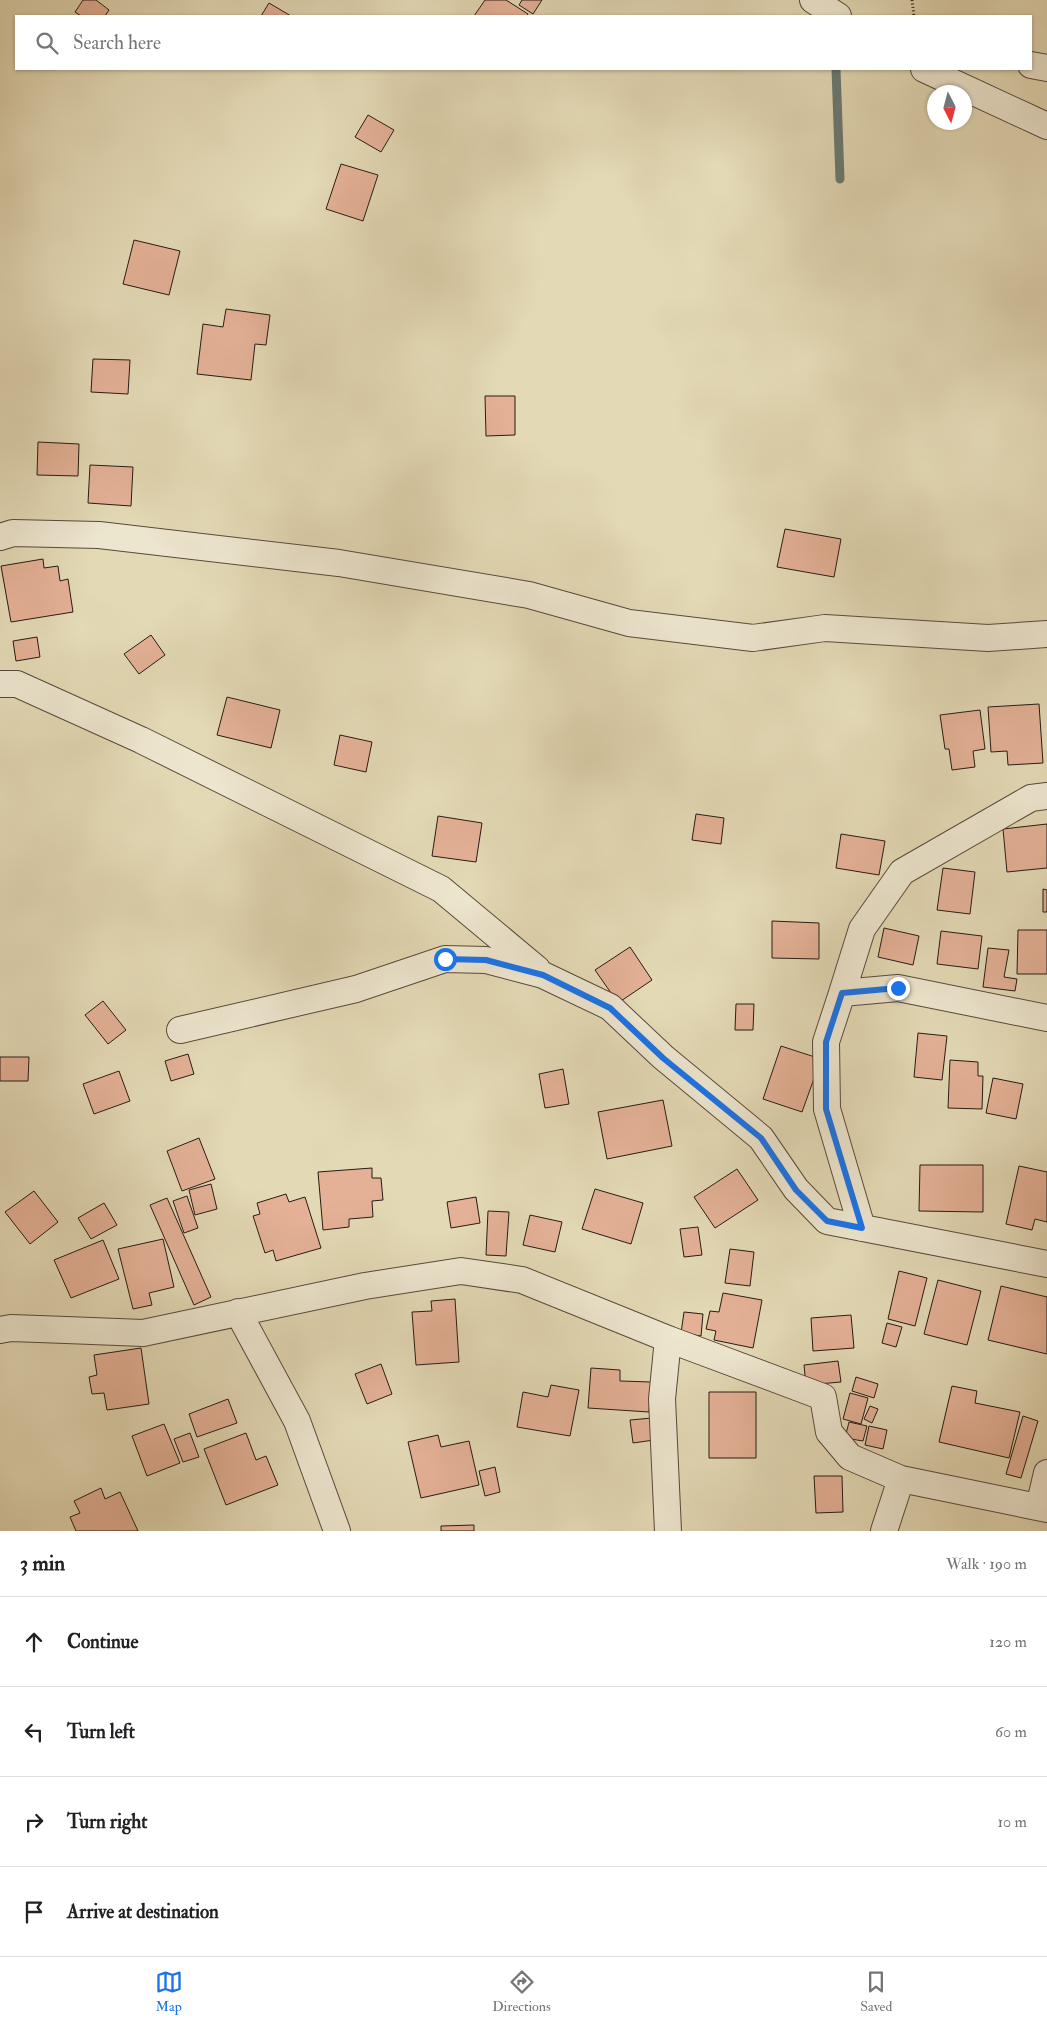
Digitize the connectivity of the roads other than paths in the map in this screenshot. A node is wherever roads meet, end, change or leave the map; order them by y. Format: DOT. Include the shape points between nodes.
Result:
graph roads {
  1 [pos="814,1"];
  2 [pos="836,15"];
  3 [pos="1032,65"];
  4 [pos="1047,68"];
  5 [pos="926,70"];
  6 [pos="1047,126"];
  7 [pos="0,537"];
  8 [pos="1047,634"];
  9 [pos="0,684"];
  10 [pos="1047,796"];
  11 [pos="543,975"];
  12 [pos="842,993"];
  13 [pos="1047,1018"];
  14 [pos="180,1030"];
  15 [pos="862,1228"];
  16 [pos="1047,1264"];
  17 [pos="238,1312"];
  18 [pos="0,1330"];
  19 [pos="668,1339"];
  20 [pos="1047,1473"];
  21 [pos="901,1479"];
  22 [pos="1043,1508"];
  23 [pos="337,1531"];
  24 [pos="668,1531"];
  25 [pos="884,1531"];
  1 -- 2 [label="street"];
  3 -- 4 [label="street"];
  5 -- 6 [label="street"];
  7 -- 8 [label="street" via="13,533 99,535 339,563 529,595 629,623 753,638 825,628 988,638"];
  9 -- 11 [label="street" via="17,684 140,740 441,890"];
  10 -- 12 [label="street" via="1031,798 902,872 862,929"];
  11 -- 14 [label="street" via="486,960 445,959 356,989"];
  11 -- 15 [label="street" via="610,1008 663,1058 761,1138 796,1190 827,1221"];
  12 -- 13 [label="street" via="898,988"];
  12 -- 15 [label="street" via="826,1042 826,1109"];
  15 -- 16 [label="street"];
  17 -- 18 [label="street" via="143,1333"];
  17 -- 19 [label="street" via="365,1286 461,1271 522,1280"];
  17 -- 23 [label="street" via="297,1421"];
  19 -- 21 [label="street" via="823,1397 829,1432 850,1457"];
  19 -- 24 [label="street" via="662,1399"];
  20 -- 22 [label="street"];
  21 -- 22 [label="street"];
  21 -- 25 [label="street"];
}
